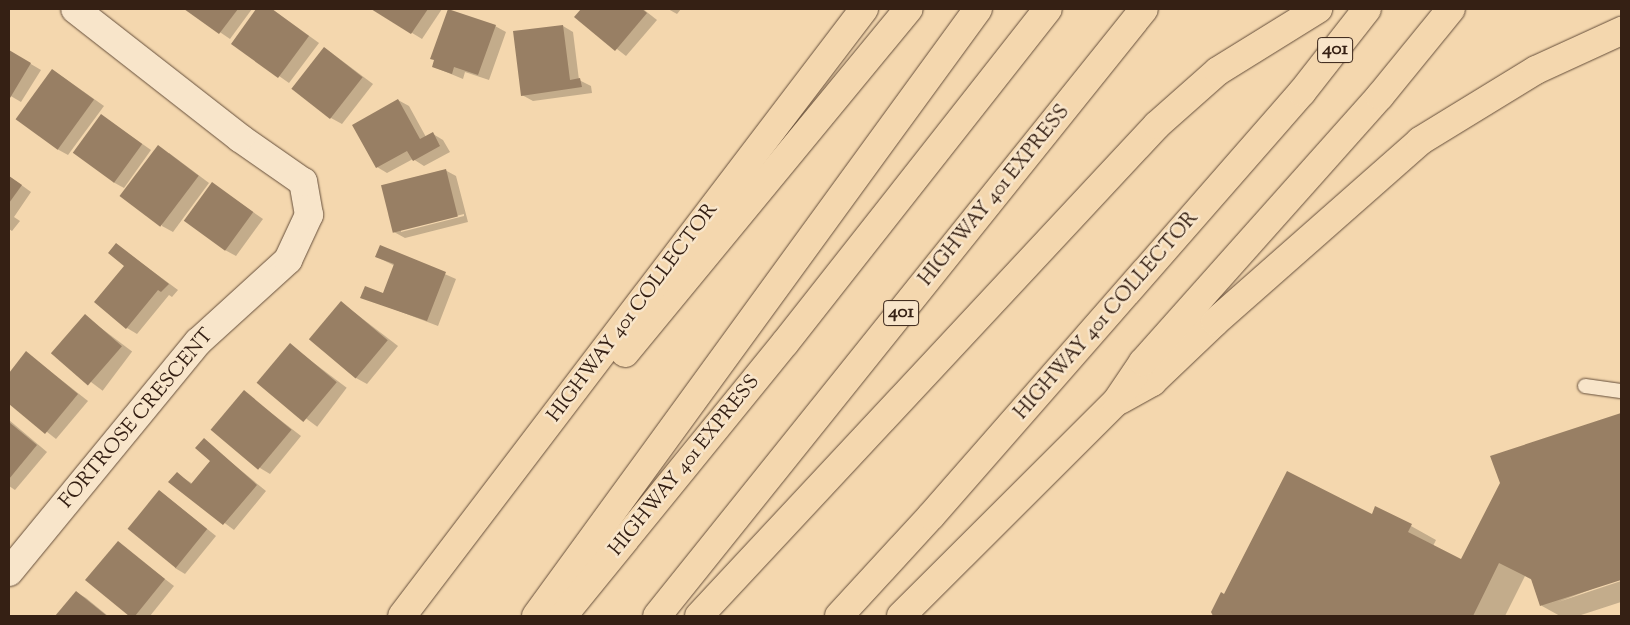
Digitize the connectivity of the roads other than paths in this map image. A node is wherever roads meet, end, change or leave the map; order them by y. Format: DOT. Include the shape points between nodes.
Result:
graph roads {
  1 [pos="76,9"];
  2 [pos="864,9"];
  3 [pos="909,9"];
  4 [pos="978,9"];
  5 [pos="1048,9"];
  6 [pos="1144,9"];
  7 [pos="1318,9"];
  8 [pos="1367,9"];
  9 [pos="1451,9"];
  10 [pos="1621,31"];
  11 [pos="1585,386"];
  12 [pos="1621,391"];
  13 [pos="1116,402"];
  14 [pos="9,572"];
  15 [pos="434,577"];
  16 [pos="402,616"];
  17 [pos="536,616"];
  18 [pos="563,616"];
  19 [pos="657,616"];
  20 [pos="700,616"];
  21 [pos="839,616"];
  22 [pos="901,616"];
  1 -- 14 [label="street, FORTROSE CRESCENT" via="240,138 303,182 309,215 288,260 198,342"];
  2 -- 15 [label="highway, HIGHWAY 401 COLLECTOR"];
  3 -- 15 [label="highway" via="710,253"];
  4 -- 17 [label="highway"];
  5 -- 18 [label="highway, HIGHWAY 401 EXPRESS" via="785,343"];
  6 -- 19 [label="highway, HIGHWAY 401 EXPRESS / 401"];
  7 -- 20 [label="highway" via="1218,71 1158,125"];
  8 -- 21 [label="highway, HIGHWAY 401 COLLECTOR / 401" via="1302,92 931,516"];
  9 -- 13 [label="highway" via="1380,96 1143,362"];
  10 -- 13 [label="highway" via="1536,70 1420,141 1152,382"];
  11 -- 12 [label="lane"];
  13 -- 22 [label="highway"];
  15 -- 16 [label="highway, HIGHWAY 401 COLLECTOR"];
}
